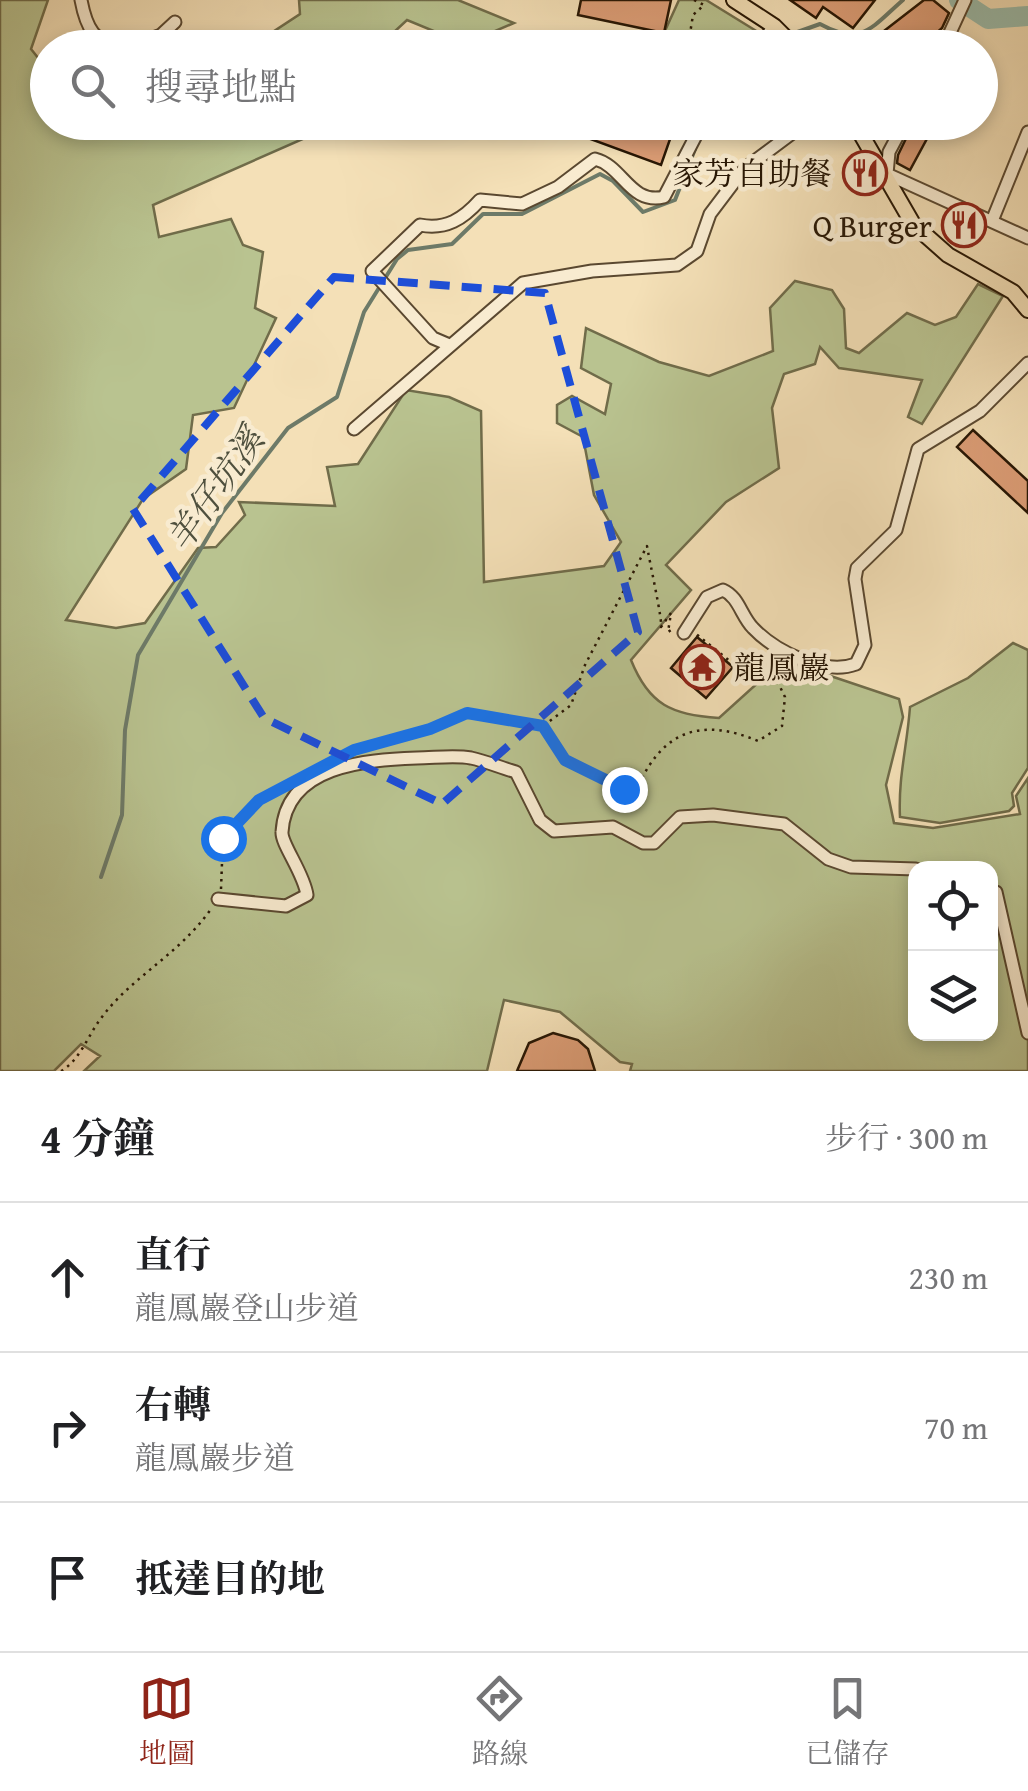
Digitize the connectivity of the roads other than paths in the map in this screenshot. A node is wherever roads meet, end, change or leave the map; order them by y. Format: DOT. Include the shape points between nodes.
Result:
graph roads {
  1 [pos="81,0"];
  2 [pos="734,0"];
  3 [pos="963,6"];
  4 [pos="175,22"];
  5 [pos="774,26"];
  6 [pos="89,30"];
  7 [pos="166,30"];
  8 [pos="771,30"];
  9 [pos="778,30"];
  10 [pos="952,30"];
  11 [pos="1028,132"];
  12 [pos="693,140"];
  13 [pos="783,140"];
  14 [pos="865,140"];
  15 [pos="896,140"];
  16 [pos="887,174"];
  17 [pos="992,222"];
  18 [pos="1028,238"];
  19 [pos="1028,310"];
  20 [pos="448,344"];
  21 [pos="1028,362"];
  22 [pos="354,429"];
  23 [pos="685,630"];
  24 [pos="908,869"];
  25 [pos="218,899"];
  26 [pos="998,901"];
  27 [pos="1028,1034"];
  1 -- 6 [label="street"];
  2 -- 5 [label="main road"];
  3 -- 10 [label="street"];
  4 -- 7 [label="street"];
  5 -- 8 [label="street"];
  5 -- 9 [label="main road"];
  11 -- 17 [label="street"];
  12 -- 20 [label="street" via="664,197 652,200 626,187 594,159 522,204 480,200 440,228 420,225 385,254 372,270 433,338"];
  13 -- 20 [label="street" via="744,170 710,214 698,251 677,265 522,283"];
  14 -- 16 [label="main road"];
  15 -- 16 [label="street"];
  16 -- 17 [label="street"];
  16 -- 19 [label="main road" via="913,224"];
  17 -- 18 [label="street"];
  20 -- 22 [label="street"];
  21 -- 23 [label="street" via="980,410 918,448 896,530 857,568 865,645 856,664 824,665 793,656 752,627 723,590 708,597"];
  24 -- 25 [label="street" via="851,867 828,859 784,824 713,815 680,818 654,844 613,827 554,831 540,820 516,772 470,758 356,760 308,784 289,804 281,839 304,874 307,895 286,906"];
  26 -- 27 [label="street"];
}
